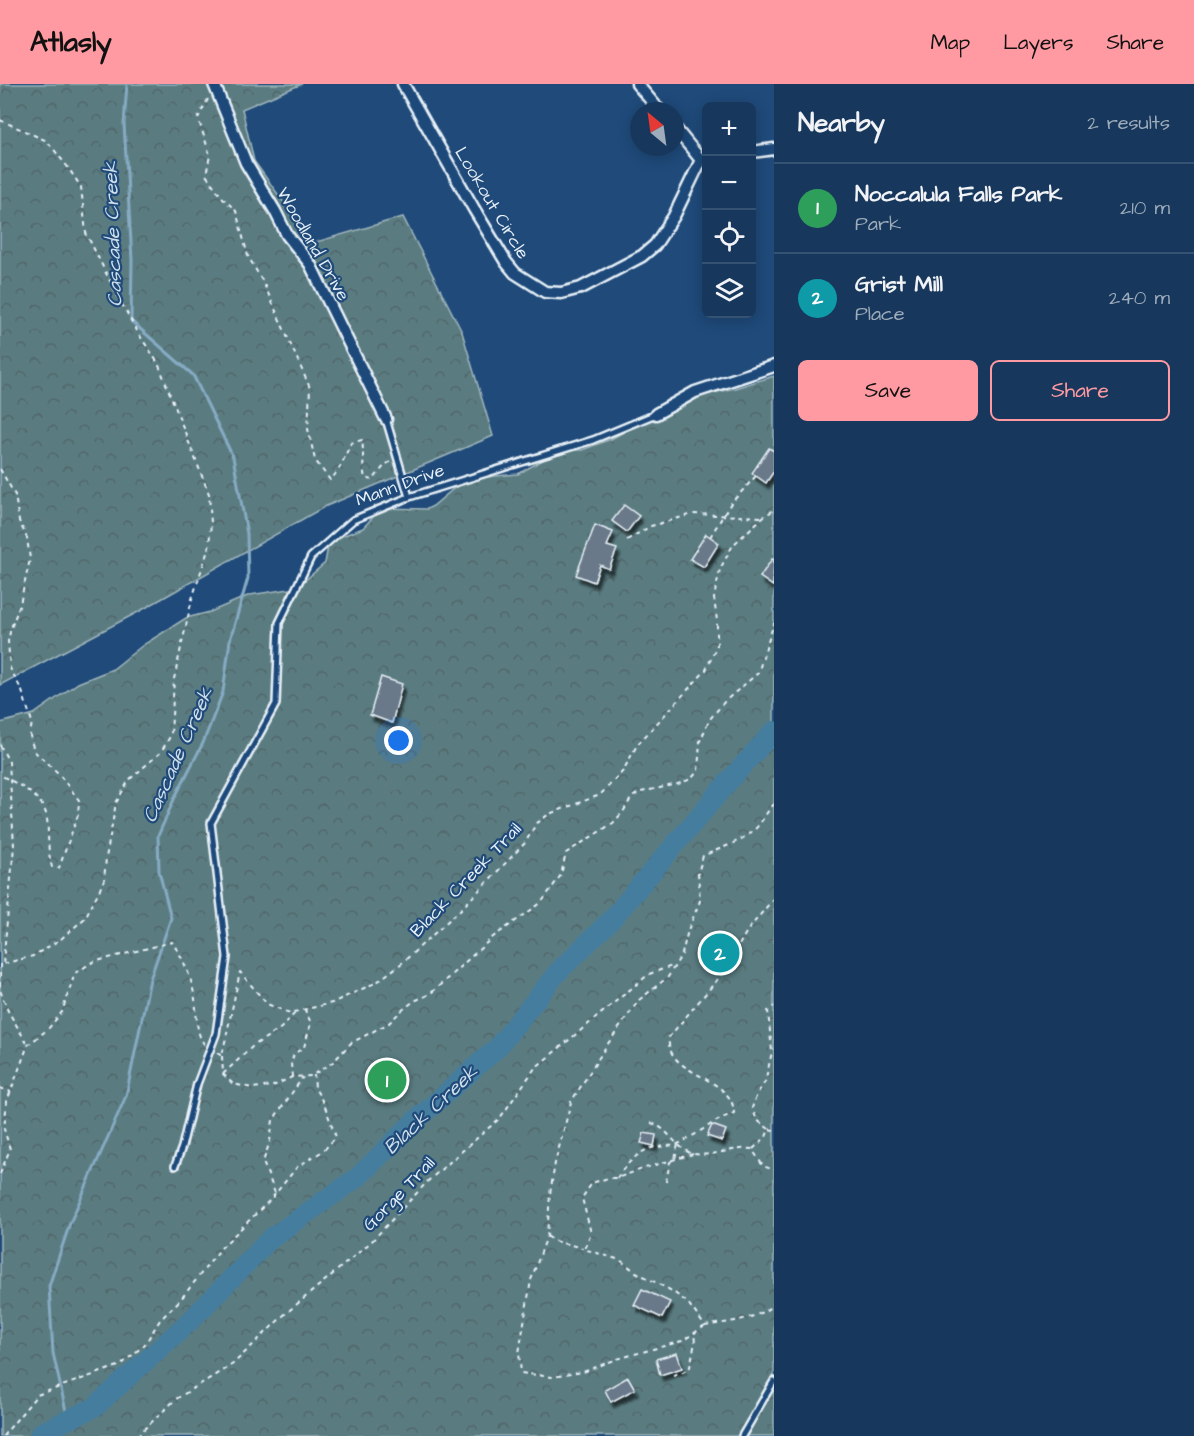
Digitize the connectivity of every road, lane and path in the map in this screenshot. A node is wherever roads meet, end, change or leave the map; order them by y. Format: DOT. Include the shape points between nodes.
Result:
graph roads {
  1 [pos="403,84"];
  2 [pos="637,84"];
  3 [pos="215,85"];
  4 [pos="652,102"];
  5 [pos="0,120"];
  6 [pos="684,138"];
  7 [pos="774,149"];
  8 [pos="756,151"];
  9 [pos="702,157"];
  10 [pos="702,163"];
  11 [pos="774,366"];
  12 [pos="656,414"];
  13 [pos="386,419"];
  14 [pos="398,459"];
  15 [pos="0,469"];
  16 [pos="756,476"];
  17 [pos="409,496"];
  18 [pos="774,510"];
  19 [pos="722,515"];
  20 [pos="763,517"];
  21 [pos="710,537"];
  22 [pos="627,540"];
  23 [pos="774,623"];
  24 [pos="0,744"];
  25 [pos="0,775"];
  26 [pos="774,804"];
  27 [pos="774,898"];
  28 [pos="2,964"];
  29 [pos="673,966"];
  30 [pos="774,1006"];
  31 [pos="304,1008"];
  32 [pos="298,1010"];
  33 [pos="28,1045"];
  34 [pos="209,1050"];
  35 [pos="222,1056"];
  36 [pos="223,1074"];
  37 [pos="314,1075"];
  38 [pos="292,1077"];
  39 [pos="303,1077"];
  40 [pos="0,1088"];
  41 [pos="11,1092"];
  42 [pos="651,1123"];
  43 [pos="769,1129"];
  44 [pos="774,1130"];
  45 [pos="678,1144"];
  46 [pos="753,1149"];
  47 [pos="693,1154"];
  48 [pos="675,1159"];
  49 [pos="175,1166"];
  50 [pos="774,1170"];
  51 [pos="0,1174"];
  52 [pos="617,1178"];
  53 [pos="666,1182"];
  54 [pos="275,1194"];
  55 [pos="547,1236"];
  56 [pos="584,1249"];
  57 [pos="774,1304"];
  58 [pos="705,1326"];
  59 [pos="694,1333"];
  60 [pos="673,1375"];
  61 [pos="774,1381"];
  62 [pos="3,1436"];
  63 [pos="137,1436"];
  64 [pos="742,1436"];
  1 -- 10 [label="street, Lookout Circle" via="506,262 515,273 545,292 581,288 642,256 655,245 674,216"];
  2 -- 4 [label="street"];
  3 -- 13 [label="street, Woodland Drive" via="246,163 286,236 310,264"];
  3 -- 14 [label="path" via="198,118 210,155 206,175 236,211 248,256 310,388 308,429 315,460 330,480 340,471 351,443 362,440 362,468 365,478 373,480 385,465"];
  5 -- 28 [label="path" via="47,141 81,188 86,233 119,299 158,363 209,494 211,523 209,547 192,598 174,679 171,735 161,752 129,780 116,802 104,881 85,918 61,939 33,956"];
  6 -- 9 [label="street"];
  7 -- 8 [label="street"];
  11 -- 12 [label="street, Mann Drive" via="695,392"];
  12 -- 17 [label="lane, Mann Drive" via="593,440"];
  13 -- 14 [label="lane"];
  14 -- 17 [label="lane"];
  15 -- 25 [label="path" via="15,495 30,559 8,641 10,668 32,722 34,751 79,800 78,815 59,868 52,867 48,856 43,806 29,791"];
  16 -- 19 [label="path"];
  17 -- 34 [label="lane, Mann Drive" via="353,520 311,557 279,623 276,704 211,823 227,957 216,1034"];
  18 -- 20 [label="path, Black Creek Trail"];
  19 -- 20 [label="path"];
  19 -- 21 [label="path"];
  19 -- 22 [label="path" via="672,518"];
  20 -- 31 [label="path, Black Creek Trail" via="734,545 720,569 714,598 717,645 706,670 637,745 623,771 600,795 549,814 536,824 525,843 461,909 377,982 332,1003"];
  23 -- 37 [label="path" via="758,673 710,719 700,741 698,771 692,778 632,797 613,823 566,853 561,875 541,903 493,937 430,994 414,1001 389,1023 351,1043"];
  24 -- 28 [label="path" via="9,762 14,846"];
  26 -- 29 [label="path" via="743,838 703,856 698,873 700,901"];
  27 -- 45 [label="path" via="747,931 723,973 669,1037 673,1055 690,1072 724,1092 734,1104 734,1113"];
  28 -- 33 [label="path" via="0,990"];
  29 -- 55 [label="path" via="668,976 639,1000 571,1102 555,1163"];
  29 -- 63 [label="path, Gorge Trail" via="649,974 535,1068 500,1118 428,1181 371,1242 233,1364 176,1399"];
  30 -- 43 [label="path" via="768,1011 772,1052 765,1082 752,1108 757,1120"];
  31 -- 32 [label="path, Black Creek Trail"];
  31 -- 38 [label="path" via="311,1023 304,1047 294,1054"];
  32 -- 35 [label="path, Black Creek Trail" via="290,1013 267,1004 240,972"];
  32 -- 36 [label="path"];
  33 -- 34 [label="path" via="62,1012 75,973 93,962 172,942 194,993 200,1039"];
  33 -- 41 [label="path"];
  34 -- 35 [label="path"];
  34 -- 49 [label="lane, Mann Drive"];
  35 -- 36 [label="path"];
  36 -- 38 [label="path" via="233,1084 252,1089 273,1086"];
  37 -- 39 [label="path"];
  37 -- 54 [label="path" via="315,1088 336,1137 297,1166"];
  38 -- 39 [label="path"];
  39 -- 54 [label="path" via="273,1120 263,1162"];
  40 -- 41 [label="path"];
  41 -- 51 [label="path" via="4,1129 10,1149"];
  42 -- 45 [label="path"];
  43 -- 44 [label="path"];
  43 -- 46 [label="path"];
  45 -- 47 [label="path"];
  45 -- 48 [label="path"];
  45 -- 52 [label="path" via="642,1151"];
  46 -- 47 [label="path"];
  46 -- 50 [label="path" via="763,1166"];
  47 -- 48 [label="path"];
  48 -- 52 [label="path"];
  48 -- 53 [label="path" via="670,1162"];
  52 -- 56 [label="path" via="592,1183 582,1198 591,1233"];
  54 -- 62 [label="path" via="222,1247 160,1320 146,1344 121,1365 38,1395"];
  55 -- 56 [label="path"];
  55 -- 59 [label="path" via="531,1280 519,1353 521,1373 552,1377 583,1372 682,1341"];
  56 -- 58 [label="path" via="620,1260 672,1291 688,1303"];
  57 -- 58 [label="path" via="746,1318"];
  58 -- 59 [label="path"];
  59 -- 60 [label="path" via="690,1368"];
  61 -- 64 [label="lane"];
}
